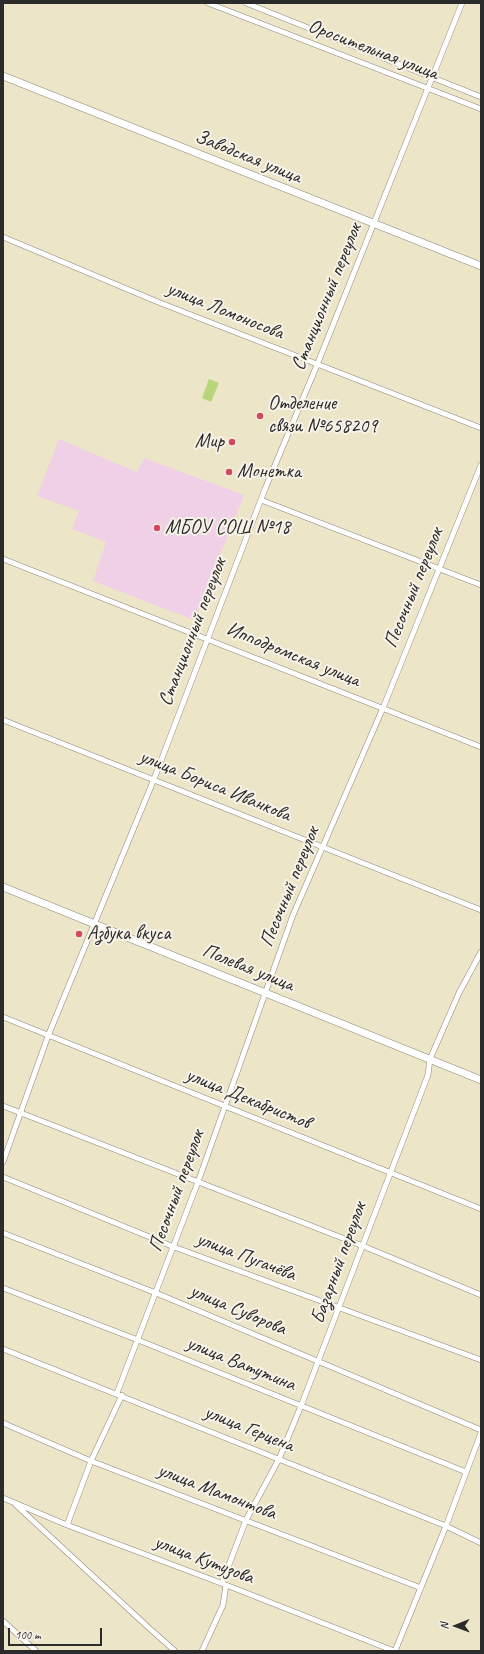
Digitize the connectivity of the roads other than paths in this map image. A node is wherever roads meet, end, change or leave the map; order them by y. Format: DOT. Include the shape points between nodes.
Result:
graph roads {
  1 [pos="208,3"];
  2 [pos="246,3"];
  3 [pos="462,3"];
  4 [pos="3,76"];
  5 [pos="432,78"];
  6 [pos="427,89"];
  7 [pos="481,97"];
  8 [pos="481,109"];
  9 [pos="374,224"];
  10 [pos="3,237"];
  11 [pos="481,266"];
  12 [pos="317,365"];
  13 [pos="481,428"];
  14 [pos="481,465"];
  15 [pos="261,500"];
  16 [pos="3,559"];
  17 [pos="440,570"];
  18 [pos="481,585"];
  19 [pos="208,639"];
  20 [pos="383,708"];
  21 [pos="3,720"];
  22 [pos="481,747"];
  23 [pos="154,779"];
  24 [pos="323,847"];
  25 [pos="3,887"];
  26 [pos="481,910"];
  27 [pos="95,924"];
  28 [pos="481,952"];
  29 [pos="266,993"];
  30 [pos="3,1017"];
  31 [pos="48,1036"];
  32 [pos="430,1059"];
  33 [pos="481,1080"];
  34 [pos="3,1106"];
  35 [pos="225,1108"];
  36 [pos="20,1113"];
  37 [pos="3,1162"];
  38 [pos="389,1173"];
  39 [pos="3,1177"];
  40 [pos="198,1182"];
  41 [pos="481,1209"];
  42 [pos="3,1233"];
  43 [pos="363,1246"];
  44 [pos="174,1247"];
  45 [pos="3,1288"];
  46 [pos="156,1293"];
  47 [pos="481,1295"];
  48 [pos="339,1309"];
  49 [pos="138,1340"];
  50 [pos="3,1349"];
  51 [pos="481,1360"];
  52 [pos="319,1361"];
  53 [pos="120,1394"];
  54 [pos="301,1406"];
  55 [pos="3,1423"];
  56 [pos="481,1430"];
  57 [pos="481,1433"];
  58 [pos="279,1459"];
  59 [pos="91,1461"];
  60 [pos="466,1472"];
  61 [pos="3,1498"];
  62 [pos="14,1503"];
  63 [pos="246,1520"];
  64 [pos="67,1525"];
  65 [pos="446,1526"];
  66 [pos="481,1543"];
  67 [pos="224,1584"];
  68 [pos="421,1588"];
  69 [pos="3,1621"];
  70 [pos="36,1651"];
  71 [pos="175,1651"];
  72 [pos="202,1651"];
  73 [pos="394,1651"];
  1 -- 6 [label="street, Оросительная улица"];
  2 -- 5 [label="street, Оросительная улица"];
  3 -- 5 [label="street, Станционный переулок"];
  4 -- 9 [label="street, Заводская улица"];
  5 -- 6 [label="street, Станционный переулок"];
  5 -- 7 [label="street, Оросительная улица"];
  6 -- 8 [label="street, Оросительная улица"];
  6 -- 9 [label="street, Станционный переулок"];
  9 -- 11 [label="street, Заводская улица"];
  9 -- 12 [label="street, Станционный переулок"];
  10 -- 12 [label="street, улица Ломоносова"];
  12 -- 13 [label="street, улица Ломоносова"];
  12 -- 15 [label="street, Станционный переулок"];
  14 -- 17 [label="street, Песочный переулок"];
  15 -- 17 [label="street"];
  15 -- 19 [label="street, Станционный переулок"];
  16 -- 19 [label="street, Ипподромская улица"];
  17 -- 18 [label="street"];
  17 -- 20 [label="street, Песочный переулок"];
  19 -- 20 [label="street, Ипподромская улица"];
  19 -- 23 [label="street, Станционный переулок"];
  20 -- 22 [label="street, Ипподромская улица"];
  20 -- 24 [label="street, Песочный переулок"];
  21 -- 23 [label="street, улица Бориса Иванкова"];
  23 -- 24 [label="street, улица Бориса Иванкова"];
  23 -- 27 [label="street, Станционный переулок"];
  24 -- 26 [label="street, улица Бориса Иванкова"];
  24 -- 29 [label="street, Песочный переулок" via="293,914"];
  25 -- 27 [label="street, Полевая улица"];
  27 -- 29 [label="street, Полевая улица"];
  27 -- 31 [label="street, Станционный переулок"];
  28 -- 32 [label="street, Базарный переулок"];
  29 -- 32 [label="street, Полевая улица"];
  29 -- 35 [label="street, Песочный переулок"];
  30 -- 31 [label="street, улица Декабристов"];
  31 -- 35 [label="street, улица Декабристов"];
  31 -- 36 [label="street, Станционный переулок"];
  32 -- 33 [label="street, Полевая улица"];
  32 -- 38 [label="street, Базарный переулок" via="428,1075"];
  34 -- 36 [label="street"];
  35 -- 38 [label="street, улица Декабристов"];
  35 -- 40 [label="street, Песочный переулок"];
  36 -- 37 [label="street, Станционный переулок"];
  36 -- 40 [label="street"];
  38 -- 41 [label="street, улица Декабристов"];
  38 -- 43 [label="street, Базарный переулок"];
  39 -- 44 [label="street, улица Пугачёва"];
  40 -- 43 [label="street"];
  40 -- 44 [label="street, Песочный переулок"];
  42 -- 46 [label="street, улица Суворова"];
  43 -- 47 [label="street"];
  43 -- 48 [label="street, Базарный переулок"];
  44 -- 46 [label="street, Песочный переулок"];
  44 -- 48 [label="street, улица Пугачёва"];
  45 -- 49 [label="street, улица Ватутина"];
  46 -- 49 [label="street, Песочный переулок"];
  46 -- 52 [label="street, улица Суворова"];
  48 -- 51 [label="street, улица Пугачёва"];
  48 -- 52 [label="street, Базарный переулок"];
  49 -- 53 [label="street, Песочный переулок"];
  49 -- 54 [label="street, улица Ватутина"];
  50 -- 53 [label="street, улица Герцена"];
  52 -- 54 [label="street, Базарный переулок"];
  52 -- 56 [label="street, улица Суворова"];
  53 -- 58 [label="street, улица Герцена"];
  53 -- 59 [label="street, Песочный переулок"];
  54 -- 58 [label="street, Базарный переулок"];
  54 -- 60 [label="street, улица Ватутина"];
  55 -- 59 [label="street, улица Мамонтова"];
  57 -- 60 [label="street"];
  58 -- 63 [label="street, Базарный переулок"];
  58 -- 65 [label="street, улица Герцена"];
  59 -- 63 [label="street, улица Мамонтова"];
  59 -- 64 [label="street, Песочный переулок"];
  60 -- 65 [label="street"];
  61 -- 62 [label="street, улица Кутузова"];
  62 -- 64 [label="street, улица Кутузова"];
  62 -- 71 [label="street"];
  63 -- 67 [label="street, Базарный переулок"];
  63 -- 68 [label="street, улица Мамонтова"];
  64 -- 67 [label="street, улица Кутузова"];
  65 -- 66 [label="street, улица Герцена"];
  65 -- 68 [label="street"];
  67 -- 72 [label="street, Базарный переулок" via="223,1606"];
  67 -- 73 [label="street, улица Кутузова"];
  68 -- 73 [label="street"];
  69 -- 70 [label="street"];
}
